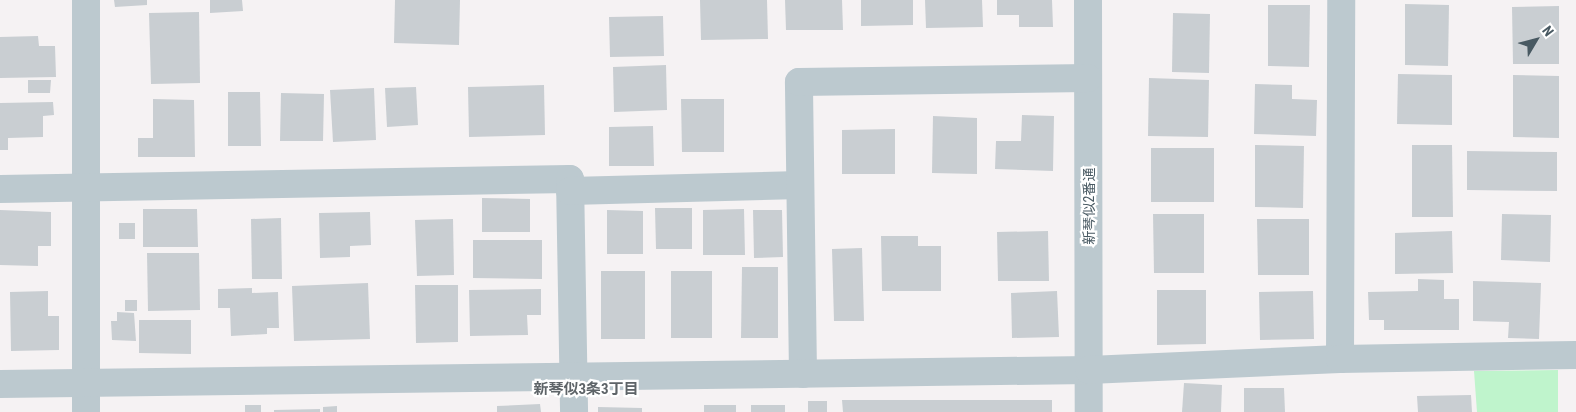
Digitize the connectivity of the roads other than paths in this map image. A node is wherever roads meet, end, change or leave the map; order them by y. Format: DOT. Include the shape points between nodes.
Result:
graph roads {
  1 [pos="86,0"];
  2 [pos="1088,0"];
  3 [pos="1341,0"];
  4 [pos="1088,78"];
  5 [pos="800,185"];
  6 [pos="86,187"];
  7 [pos="0,189"];
  8 [pos="570,191"];
  9 [pos="1576,355"];
  10 [pos="1340,359"];
  11 [pos="1089,370"];
  12 [pos="803,374"];
  13 [pos="574,376"];
  14 [pos="86,383"];
  15 [pos="0,384"];
  16 [pos="86,412"];
  17 [pos="574,412"];
  18 [pos="1089,412"];
  1 -- 6 [label="street"];
  2 -- 4 [label="street, 新琴似2番通"];
  3 -- 10 [label="street"];
  4 -- 5 [label="street" via="799,82"];
  4 -- 11 [label="street, 新琴似2番通"];
  5 -- 8 [label="street"];
  5 -- 12 [label="street"];
  6 -- 7 [label="street"];
  6 -- 8 [label="street" via="570,179"];
  6 -- 14 [label="street"];
  8 -- 13 [label="street"];
  9 -- 10 [label="street"];
  10 -- 11 [label="street"];
  11 -- 12 [label="street"];
  11 -- 18 [label="street, 新琴似2番通"];
  12 -- 13 [label="street"];
  13 -- 14 [label="street"];
  13 -- 17 [label="street"];
  14 -- 15 [label="street"];
  14 -- 16 [label="street"];
}
